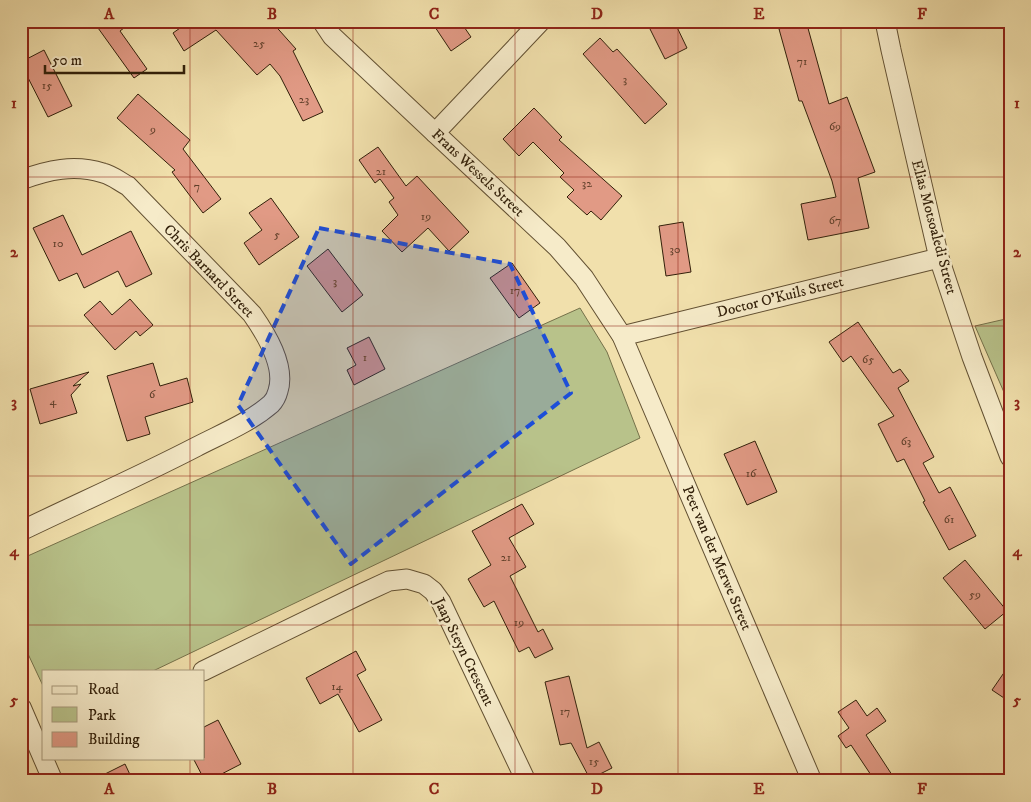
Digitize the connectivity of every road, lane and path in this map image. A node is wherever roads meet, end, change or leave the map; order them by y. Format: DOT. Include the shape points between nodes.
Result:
graph roads {
  1 [pos="322,21"];
  2 [pos="542,21"];
  3 [pos="886,21"];
  4 [pos="434,133"];
  5 [pos="21,180"];
  6 [pos="939,258"];
  7 [pos="622,336"];
  8 [pos="1010,457"];
  9 [pos="21,531"];
  10 [pos="205,670"];
  11 [pos="21,707"];
  12 [pos="42,750"];
  13 [pos="46,760"];
  14 [pos="53,781"];
  15 [pos="526,781"];
  16 [pos="812,781"];
  1 -- 4 [label="street, Frans Wessels Street" via="332,36"];
  2 -- 4 [label="street"];
  3 -- 6 [label="street, Elias Motsoaledi Street"];
  4 -- 7 [label="street, Frans Wessels Street" via="557,247 584,278"];
  5 -- 9 [label="street, Chris Barnard Street" via="64,168 104,173 128,186 252,314 275,353 279,376 278,390 272,402 248,420"];
  6 -- 7 [label="street, Doctor O'Kuils Street"];
  6 -- 8 [label="street, Elias Motsoaledi Street"];
  7 -- 16 [label="street, Peet van der Merwe Street"];
  10 -- 15 [label="street, Jaap Steyn Crescent" via="389,581 407,579 424,584 441,602"];
  11 -- 12 [label="street"];
  13 -- 14 [label="street"];
}
